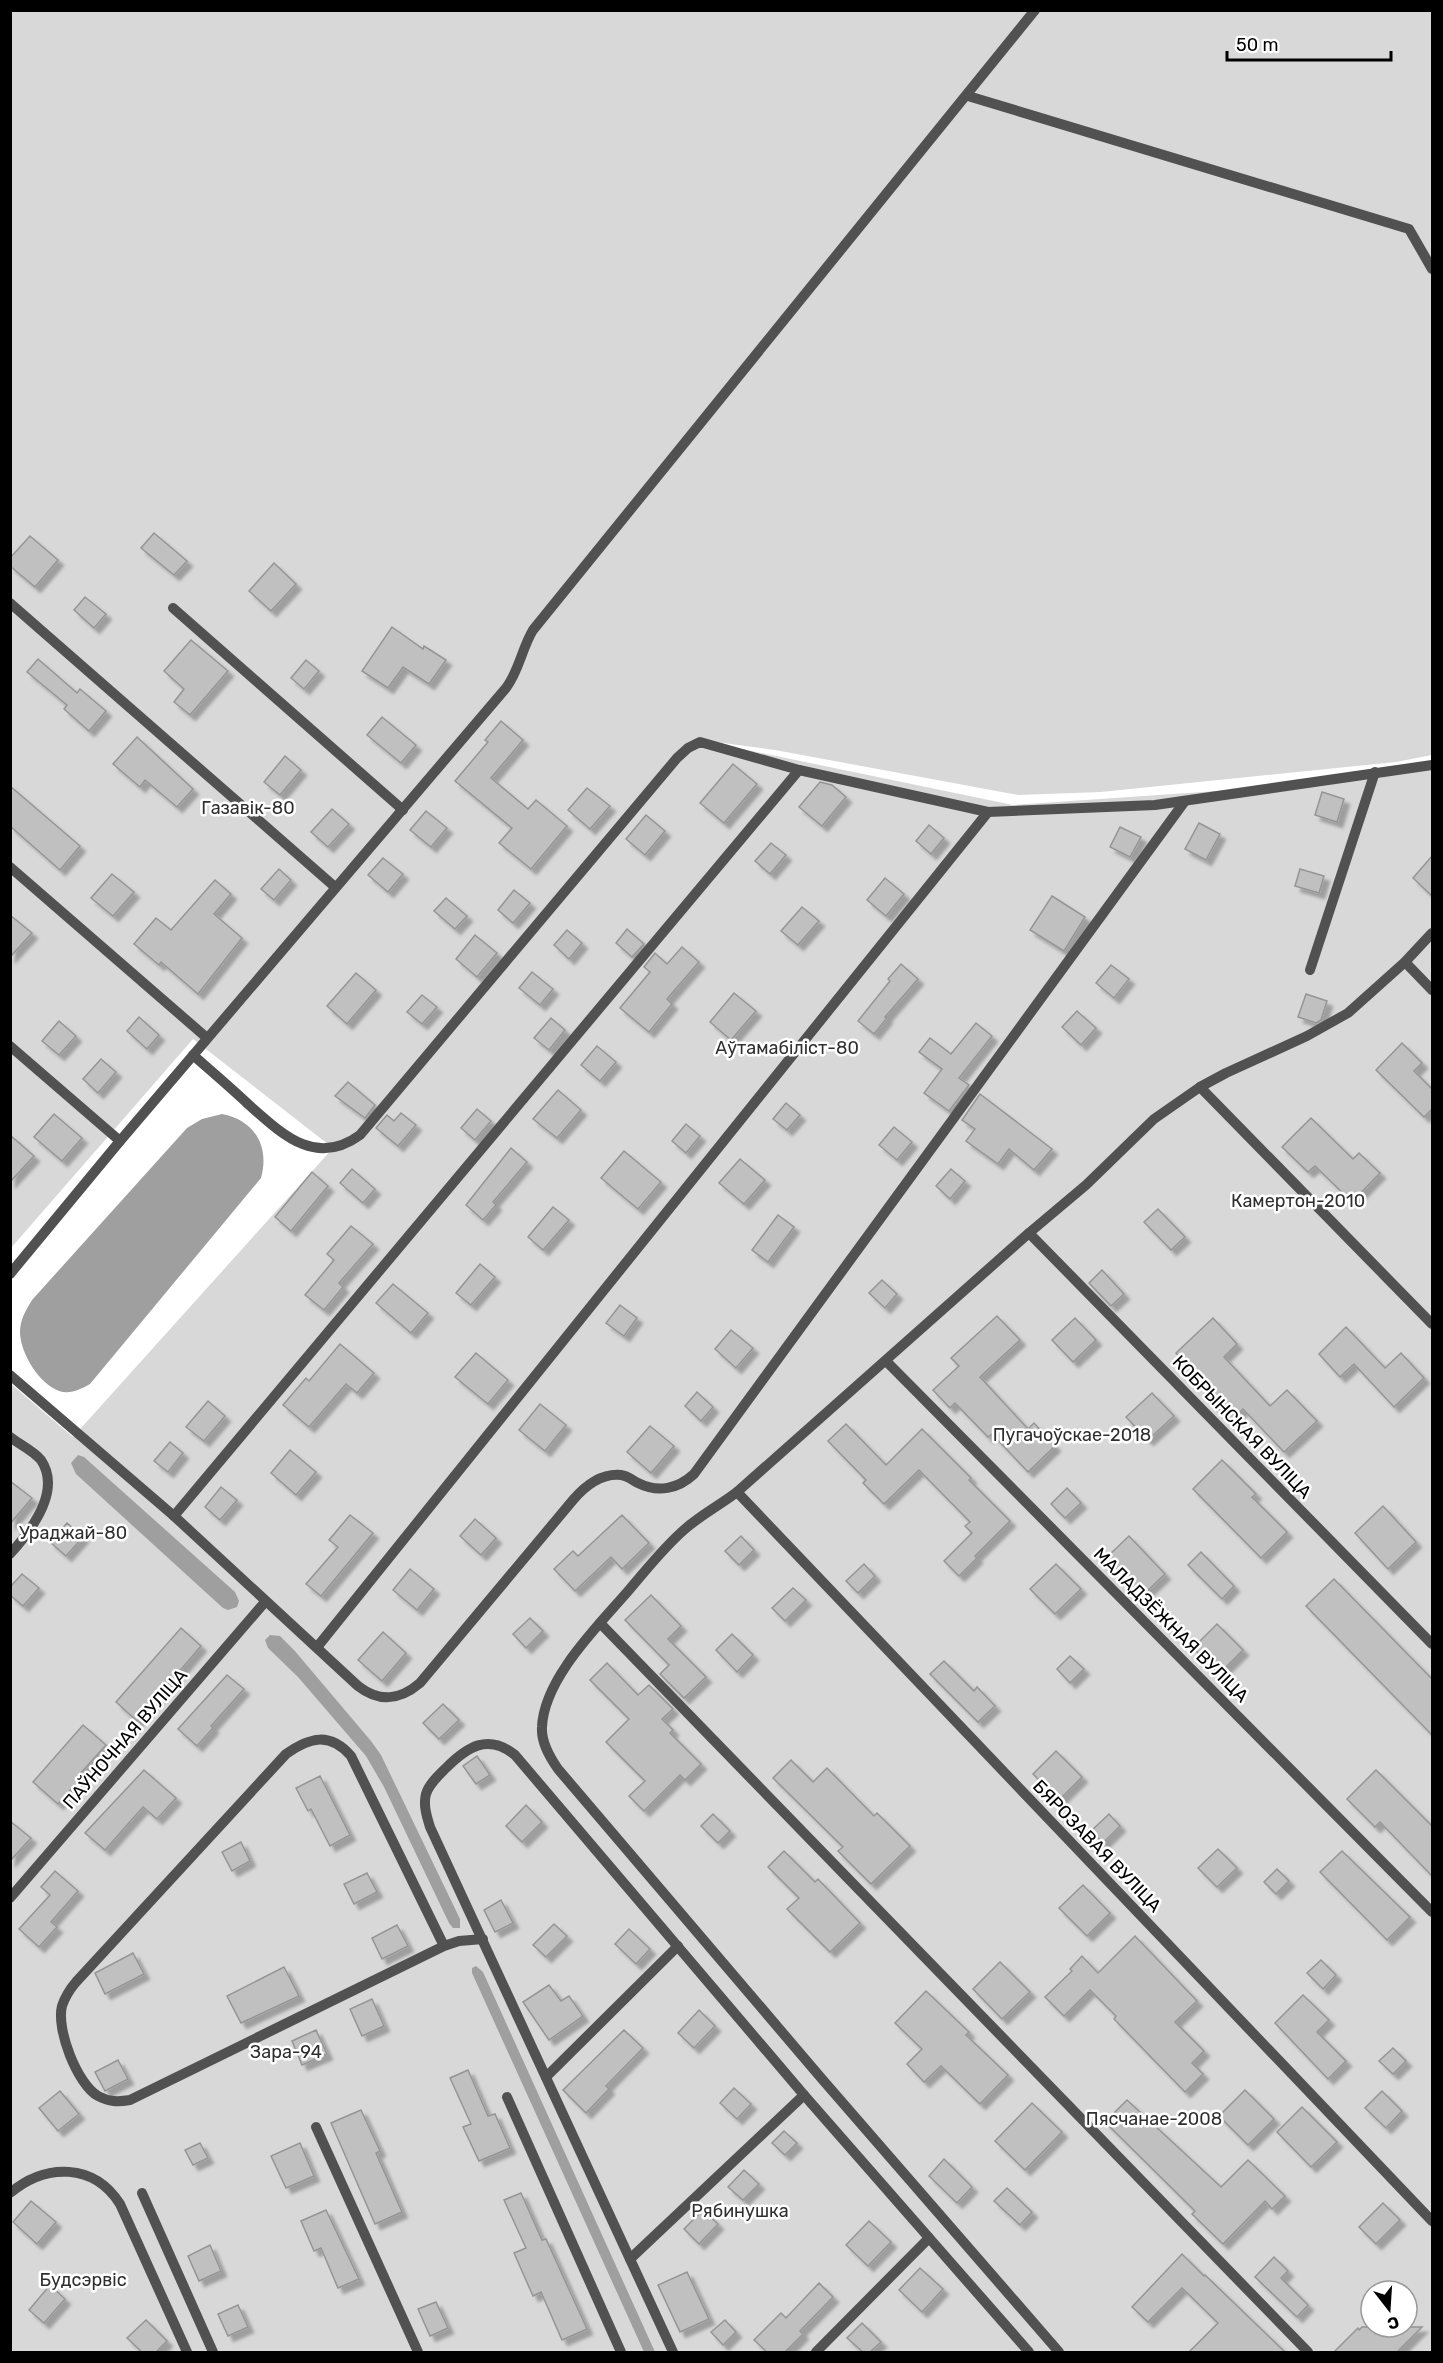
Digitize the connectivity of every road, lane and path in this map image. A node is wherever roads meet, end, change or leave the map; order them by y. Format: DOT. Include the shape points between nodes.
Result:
graph roads {
  1 [pos="1035,10"];
  2 [pos="968,96"];
  3 [pos="1432,269"];
  4 [pos="10,603"];
  5 [pos="172,608"];
  6 [pos="1432,765"];
  7 [pos="799,770"];
  8 [pos="1375,772"];
  9 [pos="1185,801"];
  10 [pos="403,810"];
  11 [pos="988,812"];
  12 [pos="10,867"];
  13 [pos="335,886"];
  14 [pos="1432,933"];
  15 [pos="1405,962"];
  16 [pos="1310,970"];
  17 [pos="1432,990"];
  18 [pos="207,1038"];
  19 [pos="10,1046"];
  20 [pos="193,1055"];
  21 [pos="1200,1087"];
  22 [pos="120,1141"];
  23 [pos="1029,1233"];
  24 [pos="10,1274"];
  25 [pos="1432,1324"];
  26 [pos="886,1361"];
  27 [pos="10,1375"];
  28 [pos="10,1437"];
  29 [pos="737,1492"];
  30 [pos="174,1516"];
  31 [pos="10,1554"];
  32 [pos="266,1602"];
  33 [pos="600,1623"];
  34 [pos="1432,1644"];
  35 [pos="318,1646"];
  36 [pos="10,1898"];
  37 [pos="1432,1912"];
  38 [pos="483,1939"];
  39 [pos="444,1946"];
  40 [pos="678,1946"];
  41 [pos="546,2077"];
  42 [pos="804,2095"];
  43 [pos="507,2097"];
  44 [pos="316,2127"];
  45 [pos="10,2193"];
  46 [pos="142,2193"];
  47 [pos="1432,2221"];
  48 [pos="929,2238"];
  49 [pos="630,2259"];
  50 [pos="187,2352"];
  51 [pos="213,2352"];
  52 [pos="418,2352"];
  53 [pos="621,2352"];
  54 [pos="672,2352"];
  55 [pos="816,2352"];
  56 [pos="1029,2352"];
  57 [pos="1059,2352"];
  58 [pos="1308,2352"];
  1 -- 2 [label="lane"];
  2 -- 3 [label="lane" via="1409,229"];
  2 -- 10 [label="lane" via="533,630 510,682"];
  4 -- 13 [label="lane"];
  5 -- 10 [label="lane"];
  6 -- 8 [label="lane"];
  7 -- 11 [label="lane"];
  7 -- 20 [label="lane" via="700,742 688,748 351,1142 329,1149 302,1145 275,1128"];
  7 -- 30 [label="lane"];
  8 -- 9 [label="lane"];
  8 -- 16 [label="lane"];
  9 -- 11 [label="lane"];
  9 -- 35 [label="lane" via="694,1474 679,1485 659,1489 622,1475 590,1483 420,1683 402,1696 379,1698 368,1694"];
  10 -- 13 [label="lane"];
  11 -- 35 [label="lane"];
  12 -- 18 [label="lane"];
  13 -- 18 [label="lane"];
  14 -- 15 [label="lane"];
  15 -- 17 [label="lane"];
  15 -- 21 [label="lane" via="1331,1024"];
  18 -- 20 [label="lane"];
  19 -- 22 [label="lane"];
  20 -- 22 [label="lane"];
  21 -- 23 [label="lane" via="1155,1119"];
  21 -- 25 [label="lane"];
  22 -- 24 [label="lane"];
  23 -- 26 [label="lane"];
  23 -- 34 [label="lane, КОБРЫНСКАЯ ВУЛІЦА"];
  26 -- 29 [label="lane"];
  26 -- 37 [label="lane, МАЛАДЗЁЖНАЯ ВУЛІЦА"];
  27 -- 30 [label="lane"];
  28 -- 31 [label="lane" via="41,1460 48,1486 35,1521"];
  29 -- 33 [label="lane" via="672,1540"];
  29 -- 47 [label="lane, БЯРОЗАВАЯ ВУЛІЦА"];
  30 -- 32 [label="lane"];
  32 -- 35 [label="lane"];
  32 -- 36 [label="lane, ПАЎНОЧНАЯ ВУЛІЦА"];
  33 -- 57 [label="lane" via="572,1658 550,1696 541,1728 549,1756"];
  33 -- 58 [label="lane"];
  38 -- 39 [label="lane"];
  38 -- 40 [label="lane" via="430,1827 425,1800 433,1781 457,1757 476,1746 497,1744 515,1755"];
  38 -- 41 [label="lane"];
  39 -- 39 [label="lane" via="351,1756 334,1741 310,1740 286,1754 76,1982 62,2005 62,2031 81,2076 96,2096 107,2101 130,2100"];
  40 -- 41 [label="lane"];
  40 -- 42 [label="lane"];
  41 -- 49 [label="lane"];
  42 -- 48 [label="lane"];
  42 -- 49 [label="lane"];
  43 -- 53 [label="lane"];
  44 -- 52 [label="lane"];
  45 -- 50 [label="lane" via="33,2178 50,2173 70,2171 101,2182 120,2204"];
  46 -- 51 [label="lane"];
  48 -- 55 [label="lane"];
  48 -- 56 [label="lane"];
  49 -- 54 [label="lane"];
}
